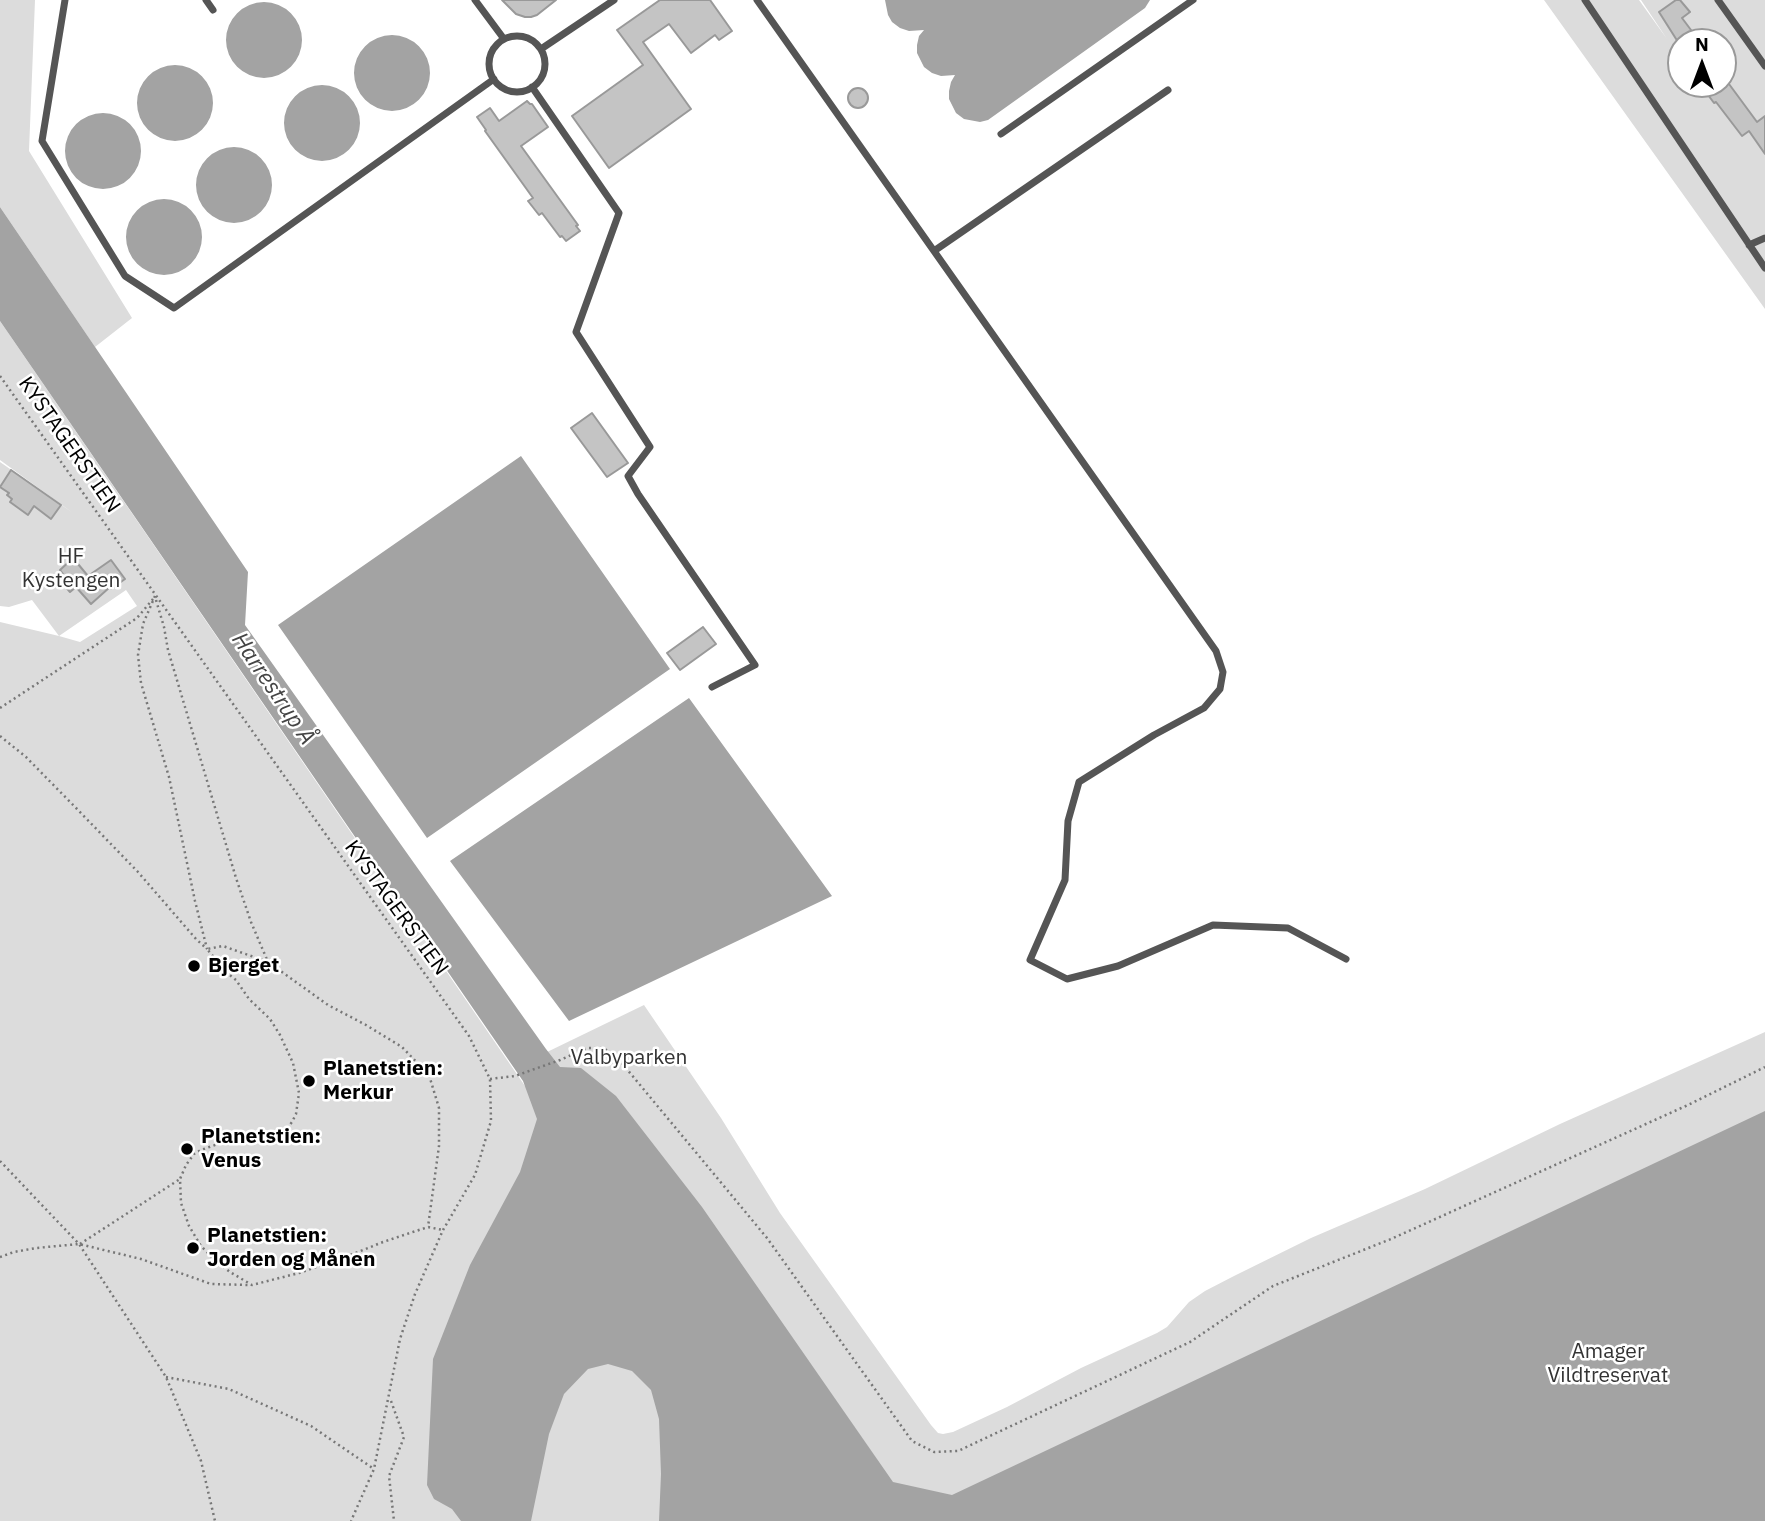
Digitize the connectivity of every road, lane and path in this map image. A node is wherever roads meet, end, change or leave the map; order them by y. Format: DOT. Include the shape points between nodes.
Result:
graph roads {
  1 [pos="65,0"];
  2 [pos="206,0"];
  3 [pos="475,0"];
  4 [pos="614,0"];
  5 [pos="757,0"];
  6 [pos="1193,0"];
  7 [pos="1585,0"];
  8 [pos="1718,0"];
  9 [pos="213,10"];
  10 [pos="504,39"];
  11 [pos="541,50"];
  12 [pos="1765,66"];
  13 [pos="494,79"];
  14 [pos="532,87"];
  15 [pos="1168,90"];
  16 [pos="1002,134"];
  17 [pos="1765,238"];
  18 [pos="1749,245"];
  19 [pos="934,251"];
  20 [pos="1765,268"];
  21 [pos="0,376"];
  22 [pos="155,596"];
  23 [pos="712,687"];
  24 [pos="0,708"];
  25 [pos="0,736"];
  26 [pos="207,949"];
  27 [pos="1346,959"];
  28 [pos="268,962"];
  29 [pos="1765,1067"];
  30 [pos="490,1079"];
  31 [pos="0,1161"];
  32 [pos="180,1179"];
  33 [pos="428,1227"];
  34 [pos="443,1230"];
  35 [pos="79,1244"];
  36 [pos="0,1257"];
  37 [pos="252,1285"];
  38 [pos="166,1377"];
  39 [pos="390,1398"];
  40 [pos="374,1469"];
  41 [pos="215,1521"];
  42 [pos="351,1521"];
  43 [pos="394,1521"];
  1 -- 13 [label="lane" via="42,141 125,276 174,309"];
  2 -- 9 [label="lane"];
  3 -- 10 [label="lane"];
  4 -- 11 [label="lane"];
  5 -- 19 [label="lane"];
  6 -- 16 [label="lane"];
  7 -- 18 [label="lane"];
  8 -- 12 [label="lane"];
  10 -- 11 [label="lane" via="520,36"];
  10 -- 13 [label="lane" via="489,62"];
  11 -- 14 [label="lane" via="545,66"];
  13 -- 14 [label="lane" via="516,92"];
  14 -- 23 [label="lane" via="619,213 576,332 650,447 628,476 755,665"];
  15 -- 19 [label="lane"];
  17 -- 18 [label="lane"];
  18 -- 20 [label="lane"];
  19 -- 27 [label="lane" via="1216,651 1223,672 1220,689 1204,708 1079,782 1068,821 1065,880 1029,961 1067,979 1118,966 1213,925 1288,928"];
  21 -- 22 [label="path, KYSTAGERSTIEN"];
  22 -- 24 [label="path" via="137,618"];
  22 -- 26 [label="path" via="143,624 138,655 141,683 169,777"];
  22 -- 28 [label="path" via="236,878"];
  22 -- 30 [label="path, KYSTAGERSTIEN" via="469,1036"];
  25 -- 26 [label="path" via="86,818"];
  26 -- 28 [label="path" via="223,946"];
  26 -- 32 [label="path" via="270,1019 293,1063 299,1093 296,1114 285,1130 201,1150"];
  28 -- 33 [label="path" via="328,1005 402,1047 429,1075 439,1108 439,1146"];
  29 -- 30 [label="path" via="1391,1239 1273,1286 1190,1342 958,1451 934,1452 912,1441 766,1238 616,1056 603,1048 587,1048 514,1076"];
  30 -- 34 [label="path, KYSTAGERSTIEN" via="491,1121 475,1175"];
  31 -- 35 [label="path"];
  32 -- 35 [label="path"];
  32 -- 37 [label="path" via="185,1216 201,1246"];
  33 -- 34 [label="path"];
  33 -- 37 [label="path"];
  34 -- 39 [label="path, KYSTAGERSTIEN" via="400,1339"];
  35 -- 36 [label="path"];
  35 -- 37 [label="path" via="141,1259 211,1284"];
  35 -- 38 [label="path"];
  38 -- 40 [label="path" via="229,1389 311,1426"];
  38 -- 41 [label="path" via="201,1461"];
  39 -- 40 [label="path, KYSTAGERSTIEN"];
  39 -- 43 [label="path" via="404,1437 388,1476"];
  40 -- 42 [label="path, KYSTAGERSTIEN"];
}
